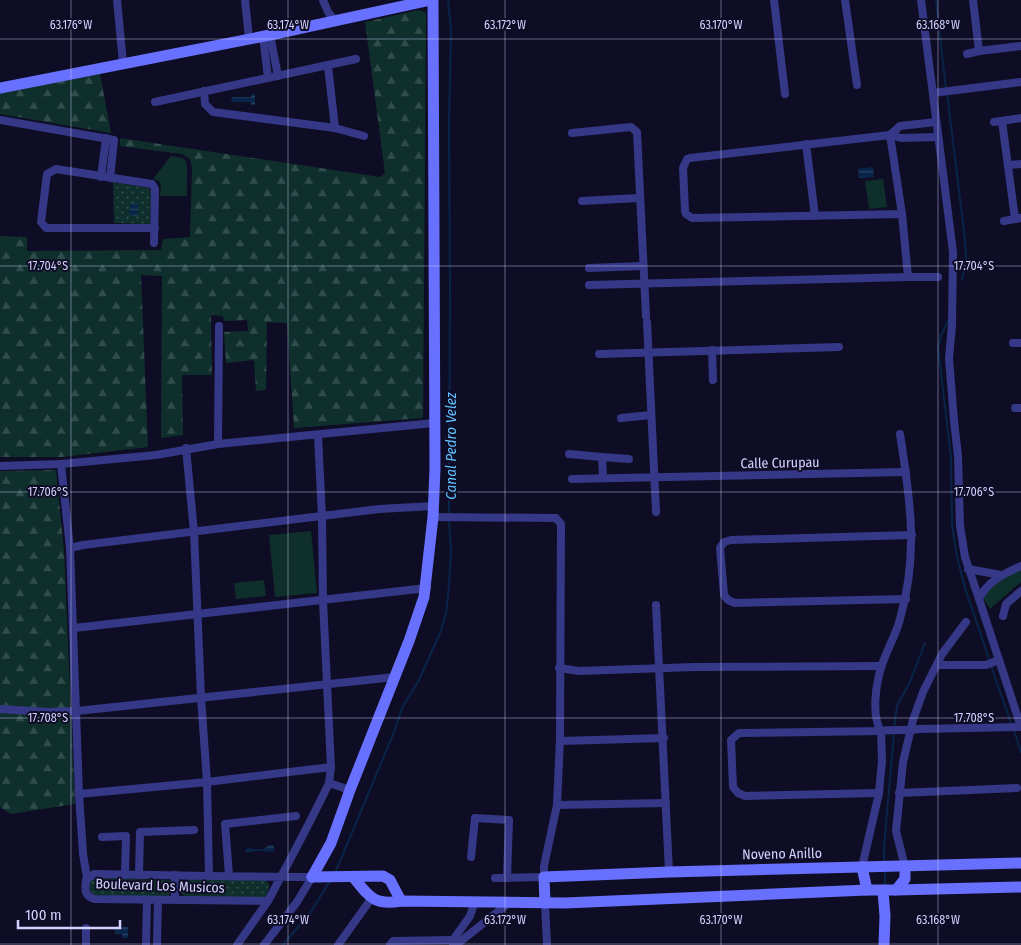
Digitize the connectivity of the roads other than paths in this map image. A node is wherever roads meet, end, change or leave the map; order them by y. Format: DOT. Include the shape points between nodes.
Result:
graph roads {
  1 [pos="117,0"];
  2 [pos="246,0"];
  3 [pos="323,0"];
  4 [pos="774,0"];
  5 [pos="845,0"];
  6 [pos="921,0"];
  7 [pos="973,0"];
  8 [pos="428,1"];
  9 [pos="335,21"];
  10 [pos="266,35"];
  11 [pos="248,38"];
  12 [pos="1021,46"];
  13 [pos="979,51"];
  14 [pos="967,54"];
  15 [pos="356,59"];
  16 [pos="123,63"];
  17 [pos="328,66"];
  18 [pos="278,76"];
  19 [pos="268,78"];
  20 [pos="1021,82"];
  21 [pos="857,85"];
  22 [pos="0,88"];
  23 [pos="204,91"];
  24 [pos="937,92"];
  25 [pos="785,94"];
  26 [pos="155,102"];
  27 [pos="1021,118"];
  28 [pos="0,120"];
  29 [pos="1002,121"];
  30 [pos="936,122"];
  31 [pos="994,122"];
  32 [pos="335,128"];
  33 [pos="572,133"];
  34 [pos="890,135"];
  35 [pos="364,136"];
  36 [pos="938,137"];
  37 [pos="106,138"];
  38 [pos="806,144"];
  39 [pos="1021,164"];
  40 [pos="1009,165"];
  41 [pos="101,176"];
  42 [pos="110,178"];
  43 [pos="639,198"];
  44 [pos="582,201"];
  45 [pos="902,214"];
  46 [pos="815,216"];
  47 [pos="1018,218"];
  48 [pos="1004,221"];
  49 [pos="155,228"];
  50 [pos="154,243"];
  51 [pos="642,266"];
  52 [pos="589,268"];
  53 [pos="908,277"];
  54 [pos="938,277"];
  55 [pos="644,284"];
  56 [pos="589,286"];
  57 [pos="219,326"];
  58 [pos="839,346"];
  59 [pos="712,350"];
  60 [pos="648,352"];
  61 [pos="598,354"];
  62 [pos="713,380"];
  63 [pos="651,415"];
  64 [pos="621,418"];
  65 [pos="434,423"];
  66 [pos="900,434"];
  67 [pos="318,435"];
  68 [pos="218,444"];
  69 [pos="186,448"];
  70 [pos="569,454"];
  71 [pos="602,456"];
  72 [pos="629,459"];
  73 [pos="61,464"];
  74 [pos="0,466"];
  75 [pos="906,472"];
  76 [pos="603,478"];
  77 [pos="654,478"];
  78 [pos="572,479"];
  79 [pos="656,512"];
  80 [pos="436,513"];
  81 [pos="322,517"];
  82 [pos="194,532"];
  83 [pos="912,535"];
  84 [pos="70,548"];
  85 [pos="1021,566"];
  86 [pos="968,568"];
  87 [pos="1001,575"];
  88 [pos="426,588"];
  89 [pos="1021,591"];
  90 [pos="906,599"];
  91 [pos="978,599"];
  92 [pos="323,601"];
  93 [pos="656,605"];
  94 [pos="198,614"];
  95 [pos="1003,616"];
  96 [pos="966,622"];
  97 [pos="74,628"];
  98 [pos="992,663"];
  99 [pos="938,665"];
  100 [pos="881,666"];
  101 [pos="559,668"];
  102 [pos="659,668"];
  103 [pos="395,677"];
  104 [pos="326,684"];
  105 [pos="201,697"];
  106 [pos="0,709"];
  107 [pos="77,711"];
  108 [pos="1015,727"];
  109 [pos="911,730"];
  110 [pos="885,731"];
  111 [pos="664,738"];
  112 [pos="560,741"];
  113 [pos="331,767"];
  114 [pos="207,782"];
  115 [pos="329,783"];
  116 [pos="1017,788"];
  117 [pos="350,790"];
  118 [pos="879,793"];
  119 [pos="899,793"];
  120 [pos="79,794"];
  121 [pos="666,803"];
  122 [pos="557,805"];
  123 [pos="296,816"];
  124 [pos="194,830"];
  125 [pos="102,837"];
  126 [pos="471,857"];
  127 [pos="1021,863"];
  128 [pos="862,867"];
  129 [pos="905,867"];
  130 [pos="669,872"];
  131 [pos="125,875"];
  132 [pos="139,875"];
  133 [pos="175,875"];
  134 [pos="209,875"];
  135 [pos="229,875"];
  136 [pos="318,877"];
  137 [pos="544,877"];
  138 [pos="87,878"];
  139 [pos="280,878"];
  140 [pos="348,878"];
  141 [pos="495,878"];
  142 [pos="507,878"];
  143 [pos="1021,887"];
  144 [pos="867,890"];
  145 [pos="896,890"];
  146 [pos="883,891"];
  147 [pos="371,899"];
  148 [pos="147,900"];
  149 [pos="158,900"];
  150 [pos="175,900"];
  151 [pos="268,901"];
  152 [pos="401,901"];
  153 [pos="475,901"];
  154 [pos="510,902"];
  155 [pos="545,903"];
  156 [pos="86,928"];
  157 [pos="456,943"];
  158 [pos="86,945"];
  159 [pos="146,945"];
  160 [pos="157,945"];
  161 [pos="237,945"];
  162 [pos="264,945"];
  163 [pos="338,945"];
  164 [pos="390,945"];
  165 [pos="547,945"];
  166 [pos="884,945"];
  1 -- 16 [label="street"];
  2 -- 11 [label="street"];
  3 -- 9 [label="street"];
  4 -- 25 [label="street"];
  5 -- 21 [label="street"];
  6 -- 24 [label="street"];
  7 -- 13 [label="street"];
  8 -- 9 [label="street"];
  8 -- 65 [label="street"];
  9 -- 10 [label="street"];
  10 -- 11 [label="street"];
  10 -- 18 [label="street"];
  10 -- 19 [label="street"];
  11 -- 16 [label="street"];
  12 -- 13 [label="street"];
  13 -- 14 [label="street"];
  15 -- 17 [label="street"];
  16 -- 22 [label="street"];
  17 -- 18 [label="street"];
  17 -- 32 [label="street"];
  18 -- 19 [label="street"];
  19 -- 23 [label="street"];
  20 -- 24 [label="street"];
  23 -- 26 [label="street"];
  23 -- 32 [label="street" via="205,104 213,112"];
  24 -- 30 [label="street"];
  27 -- 29 [label="street"];
  28 -- 37 [label="street"];
  29 -- 31 [label="street"];
  29 -- 40 [label="street"];
  30 -- 34 [label="street" via="900,126"];
  30 -- 36 [label="street"];
  32 -- 35 [label="street"];
  33 -- 43 [label="street" via="635,129"];
  34 -- 36 [label="street" via="901,138"];
  34 -- 38 [label="street"];
  34 -- 45 [label="street"];
  36 -- 86 [label="street" via="953,252 949,358 958,456 960,526"];
  37 -- 41 [label="street"];
  37 -- 42 [label="street" via="114,140"];
  38 -- 46 [label="street"];
  38 -- 46 [label="street" via="686,157 683,168 686,214 692,218"];
  39 -- 40 [label="street"];
  40 -- 47 [label="street"];
  41 -- 42 [label="street"];
  41 -- 49 [label="street" via="56,169 50,172 43,226"];
  42 -- 49 [label="street" via="154,186"];
  43 -- 44 [label="street"];
  43 -- 51 [label="street"];
  45 -- 46 [label="street"];
  45 -- 53 [label="street"];
  47 -- 48 [label="street"];
  49 -- 50 [label="street"];
  51 -- 52 [label="street"];
  51 -- 55 [label="street"];
  53 -- 54 [label="street"];
  53 -- 55 [label="street"];
  55 -- 56 [label="street"];
  55 -- 60 [label="street"];
  57 -- 68 [label="street"];
  58 -- 59 [label="street"];
  59 -- 60 [label="street"];
  59 -- 62 [label="street"];
  60 -- 61 [label="street"];
  60 -- 63 [label="street"];
  63 -- 64 [label="street"];
  63 -- 77 [label="street"];
  65 -- 67 [label="street"];
  65 -- 80 [label="street"];
  66 -- 75 [label="street"];
  67 -- 68 [label="street"];
  67 -- 81 [label="street"];
  68 -- 69 [label="street"];
  69 -- 73 [label="street" via="156,455"];
  69 -- 82 [label="street"];
  70 -- 71 [label="street"];
  71 -- 72 [label="street"];
  71 -- 76 [label="street"];
  73 -- 74 [label="street"];
  73 -- 84 [label="street"];
  75 -- 77 [label="street, Calle Curupau"];
  75 -- 83 [label="street"];
  76 -- 77 [label="street, Calle Curupau"];
  76 -- 78 [label="street, Calle Curupau"];
  77 -- 79 [label="street"];
  80 -- 81 [label="street" via="379,509"];
  80 -- 88 [label="street"];
  80 -- 101 [label="street" via="459,517 559,520"];
  81 -- 82 [label="street"];
  81 -- 92 [label="street"];
  82 -- 84 [label="street"];
  82 -- 94 [label="street"];
  83 -- 90 [label="street"];
  83 -- 90 [label="street" via="731,540 720,548 724,595 735,603"];
  84 -- 97 [label="street"];
  85 -- 87 [label="street"];
  86 -- 87 [label="street"];
  86 -- 91 [label="street"];
  87 -- 91 [label="street"];
  88 -- 92 [label="street"];
  88 -- 103 [label="street"];
  89 -- 95 [label="street" via="1006,604"];
  90 -- 100 [label="street"];
  91 -- 98 [label="street"];
  92 -- 94 [label="street"];
  92 -- 104 [label="street"];
  93 -- 102 [label="street"];
  94 -- 97 [label="street"];
  94 -- 105 [label="street"];
  96 -- 99 [label="street" via="942,654"];
  97 -- 107 [label="street"];
  98 -- 99 [label="street"];
  98 -- 108 [label="street"];
  99 -- 109 [label="street" via="920,700"];
  100 -- 102 [label="street"];
  100 -- 110 [label="street" via="875,713 877,726"];
  101 -- 102 [label="street"];
  101 -- 112 [label="street"];
  102 -- 111 [label="street"];
  103 -- 104 [label="street"];
  103 -- 117 [label="street"];
  104 -- 105 [label="street"];
  104 -- 113 [label="street"];
  105 -- 107 [label="street"];
  105 -- 114 [label="street"];
  106 -- 107 [label="street"];
  107 -- 120 [label="street"];
  108 -- 109 [label="street"];
  109 -- 110 [label="street"];
  109 -- 119 [label="street"];
  110 -- 118 [label="street"];
  110 -- 118 [label="street" via="739,733 731,740 733,787 744,796"];
  111 -- 112 [label="street"];
  111 -- 121 [label="street"];
  112 -- 122 [label="street"];
  113 -- 114 [label="street"];
  113 -- 115 [label="street"];
  114 -- 120 [label="street"];
  114 -- 134 [label="street"];
  115 -- 117 [label="street"];
  115 -- 139 [label="street"];
  116 -- 119 [label="street"];
  117 -- 136 [label="street"];
  118 -- 128 [label="street"];
  119 -- 129 [label="street" via="896,831"];
  120 -- 138 [label="street"];
  121 -- 122 [label="street"];
  121 -- 130 [label="street"];
  122 -- 137 [label="street"];
  123 -- 135 [label="street" via="225,824"];
  124 -- 132 [label="street" via="140,832"];
  125 -- 131 [label="street" via="126,836"];
  126 -- 142 [label="street" via="475,818 509,820"];
  127 -- 129 [label="street, Noveno Anillo"];
  128 -- 129 [label="street, Noveno Anillo"];
  128 -- 130 [label="street, Noveno Anillo"];
  128 -- 144 [label="street"];
  129 -- 145 [label="street" via="904,879"];
  130 -- 137 [label="street, Noveno Anillo"];
  131 -- 132 [label="street, Boulevard Los Musicos"];
  131 -- 138 [label="street, Boulevard Los Musicos" via="94,874"];
  132 -- 133 [label="street, Boulevard Los Musicos"];
  133 -- 134 [label="street, Boulevard Los Musicos"];
  133 -- 150 [label="street"];
  134 -- 135 [label="street, Boulevard Los Musicos"];
  135 -- 139 [label="street, Boulevard Los Musicos"];
  136 -- 139 [label="street, Boulevard Los Musicos"];
  136 -- 140 [label="street"];
  136 -- 162 [label="street"];
  137 -- 142 [label="street"];
  137 -- 155 [label="street"];
  138 -- 148 [label="street, Boulevard Los Musicos" via="85,892 90,898"];
  139 -- 151 [label="street"];
  140 -- 147 [label="street"];
  140 -- 152 [label="street" via="377,875 387,878"];
  141 -- 142 [label="street"];
  143 -- 145 [label="street"];
  144 -- 146 [label="street"];
  144 -- 155 [label="street"];
  145 -- 146 [label="street"];
  146 -- 166 [label="street"];
  147 -- 152 [label="street" via="388,903"];
  147 -- 163 [label="street"];
  148 -- 149 [label="street, Boulevard Los Musicos"];
  148 -- 159 [label="street"];
  149 -- 150 [label="street, Boulevard Los Musicos"];
  149 -- 160 [label="street"];
  150 -- 151 [label="street, Boulevard Los Musicos"];
  151 -- 161 [label="street"];
  152 -- 153 [label="street"];
  153 -- 154 [label="street"];
  153 -- 157 [label="street"];
  154 -- 155 [label="street"];
  154 -- 157 [label="street"];
  155 -- 165 [label="street"];
  156 -- 158 [label="street"];
  157 -- 164 [label="street" via="393,941"];
}
